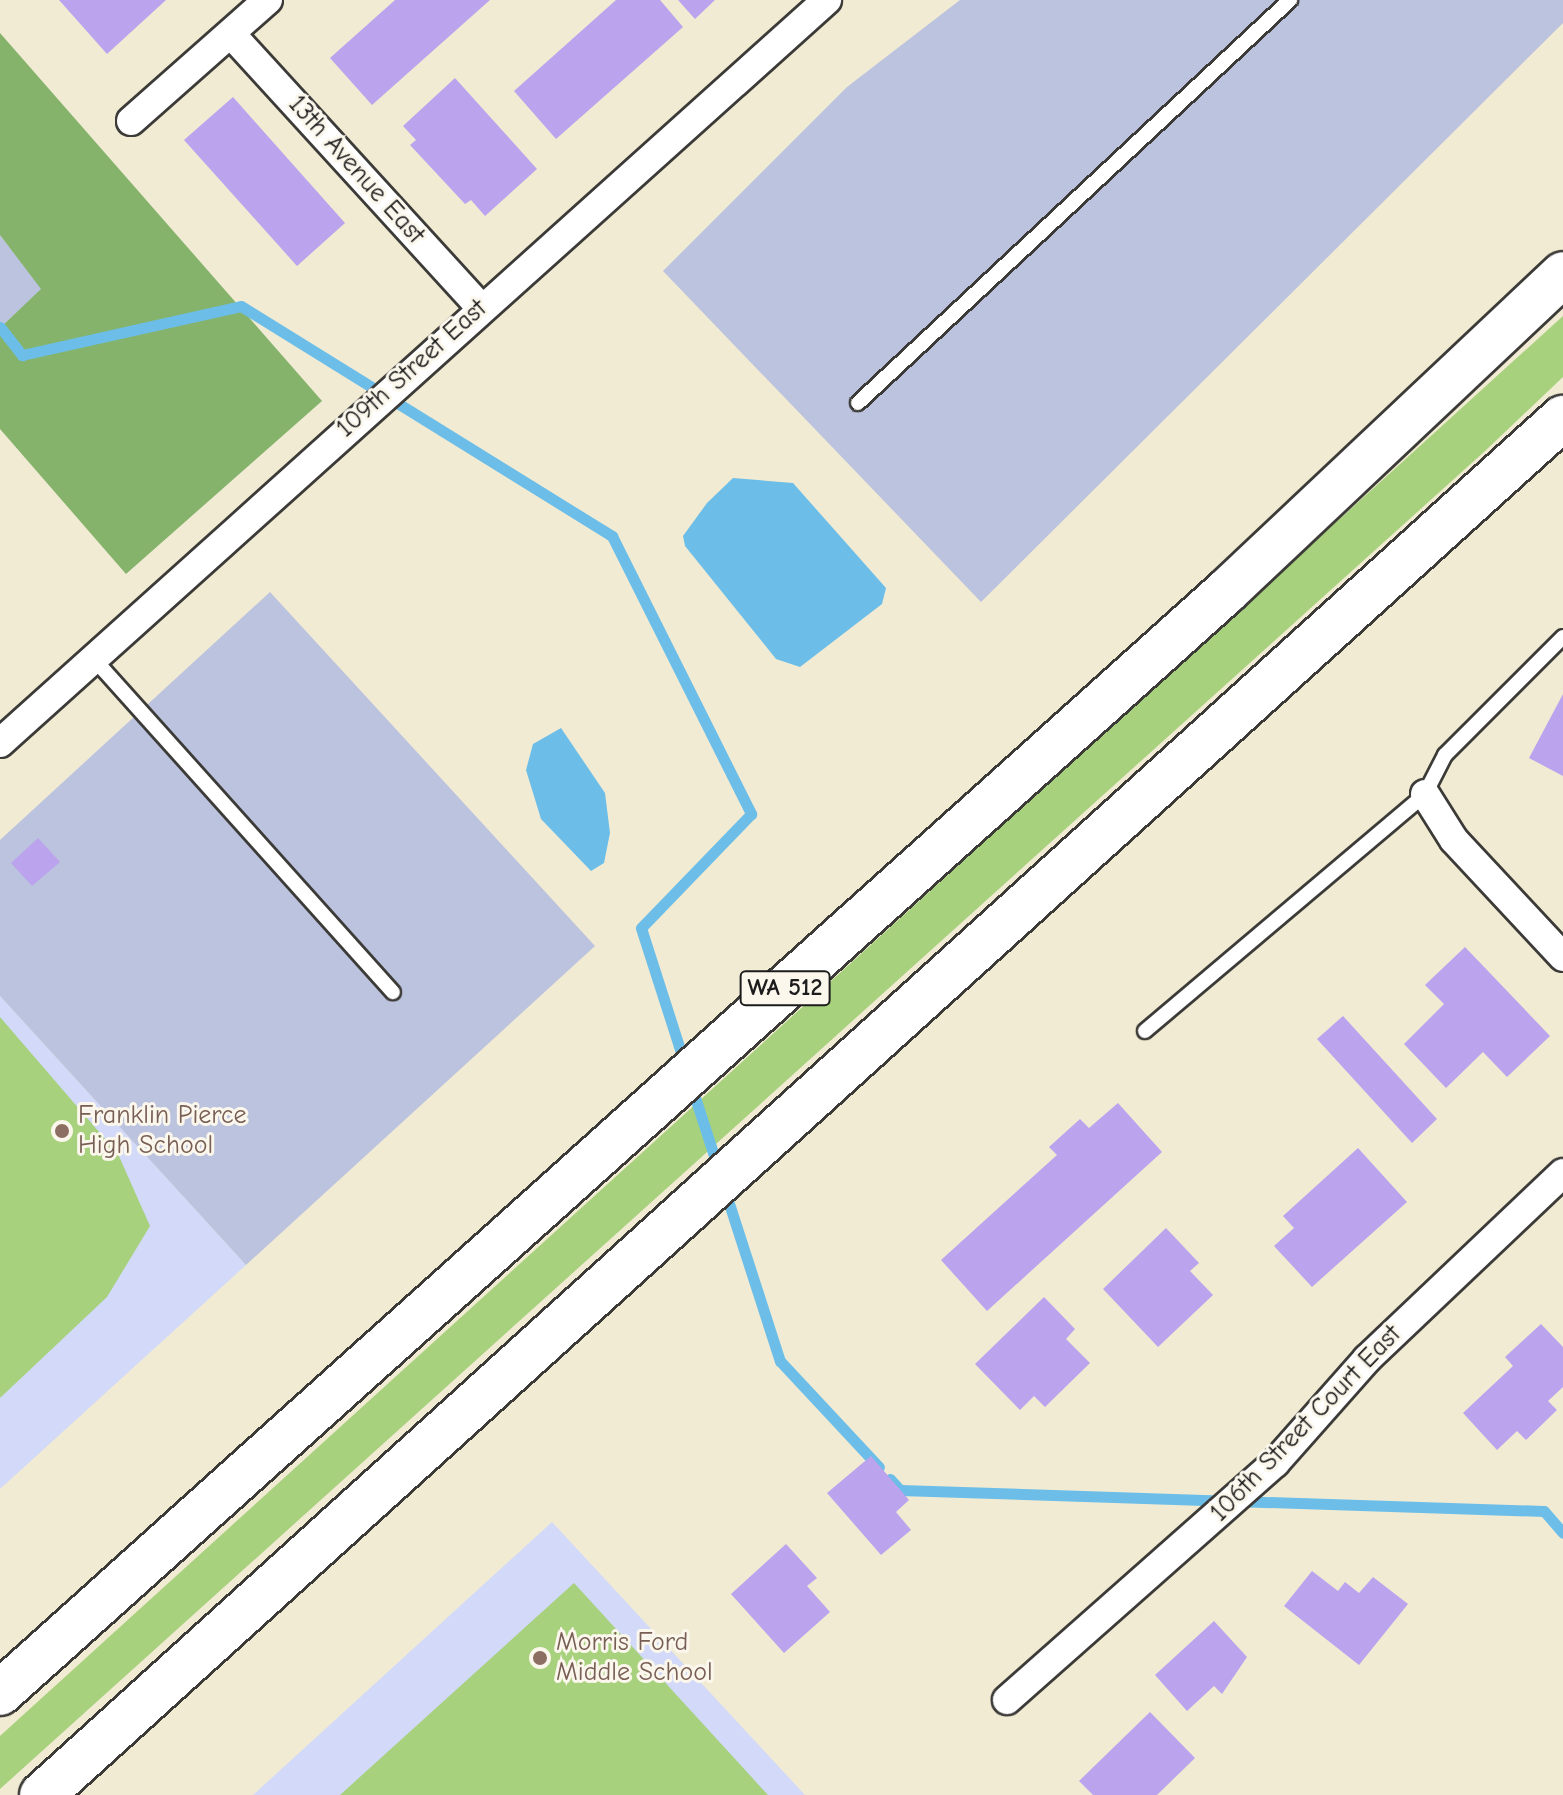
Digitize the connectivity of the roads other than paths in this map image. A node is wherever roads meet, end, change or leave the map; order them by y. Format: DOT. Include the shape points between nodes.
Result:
graph roads {
  1 [pos="268,0"];
  2 [pos="827,0"];
  3 [pos="1290,0"];
  4 [pos="231,34"];
  5 [pos="131,121"];
  6 [pos="1563,274"];
  7 [pos="480,307"];
  8 [pos="858,403"];
  9 [pos="1563,418"];
  10 [pos="1563,637"];
  11 [pos="93,658"];
  12 [pos="0,743"];
  13 [pos="1425,794"];
  14 [pos="1563,957"];
  15 [pos="393,992"];
  16 [pos="1145,1031"];
  17 [pos="1563,1173"];
  18 [pos="0,1693"];
  19 [pos="1007,1700"];
  20 [pos="42,1795"];
  1 -- 4 [label="street"];
  2 -- 7 [label="street, 109th Street East"];
  3 -- 8 [label="lane"];
  4 -- 5 [label="street"];
  4 -- 7 [label="street, 13th Avenue East"];
  6 -- 18 [label="highway, WA 512" via="1227,591"];
  7 -- 11 [label="street, 109th Street East"];
  9 -- 20 [label="highway"];
  10 -- 13 [label="lane" via="1445,755"];
  11 -- 12 [label="street, 109th Street East"];
  11 -- 15 [label="lane"];
  13 -- 14 [label="street" via="1454,840"];
  13 -- 16 [label="lane"];
  17 -- 19 [label="street, 106th Street Court East" via="1367,1359 1275,1463"];
}
